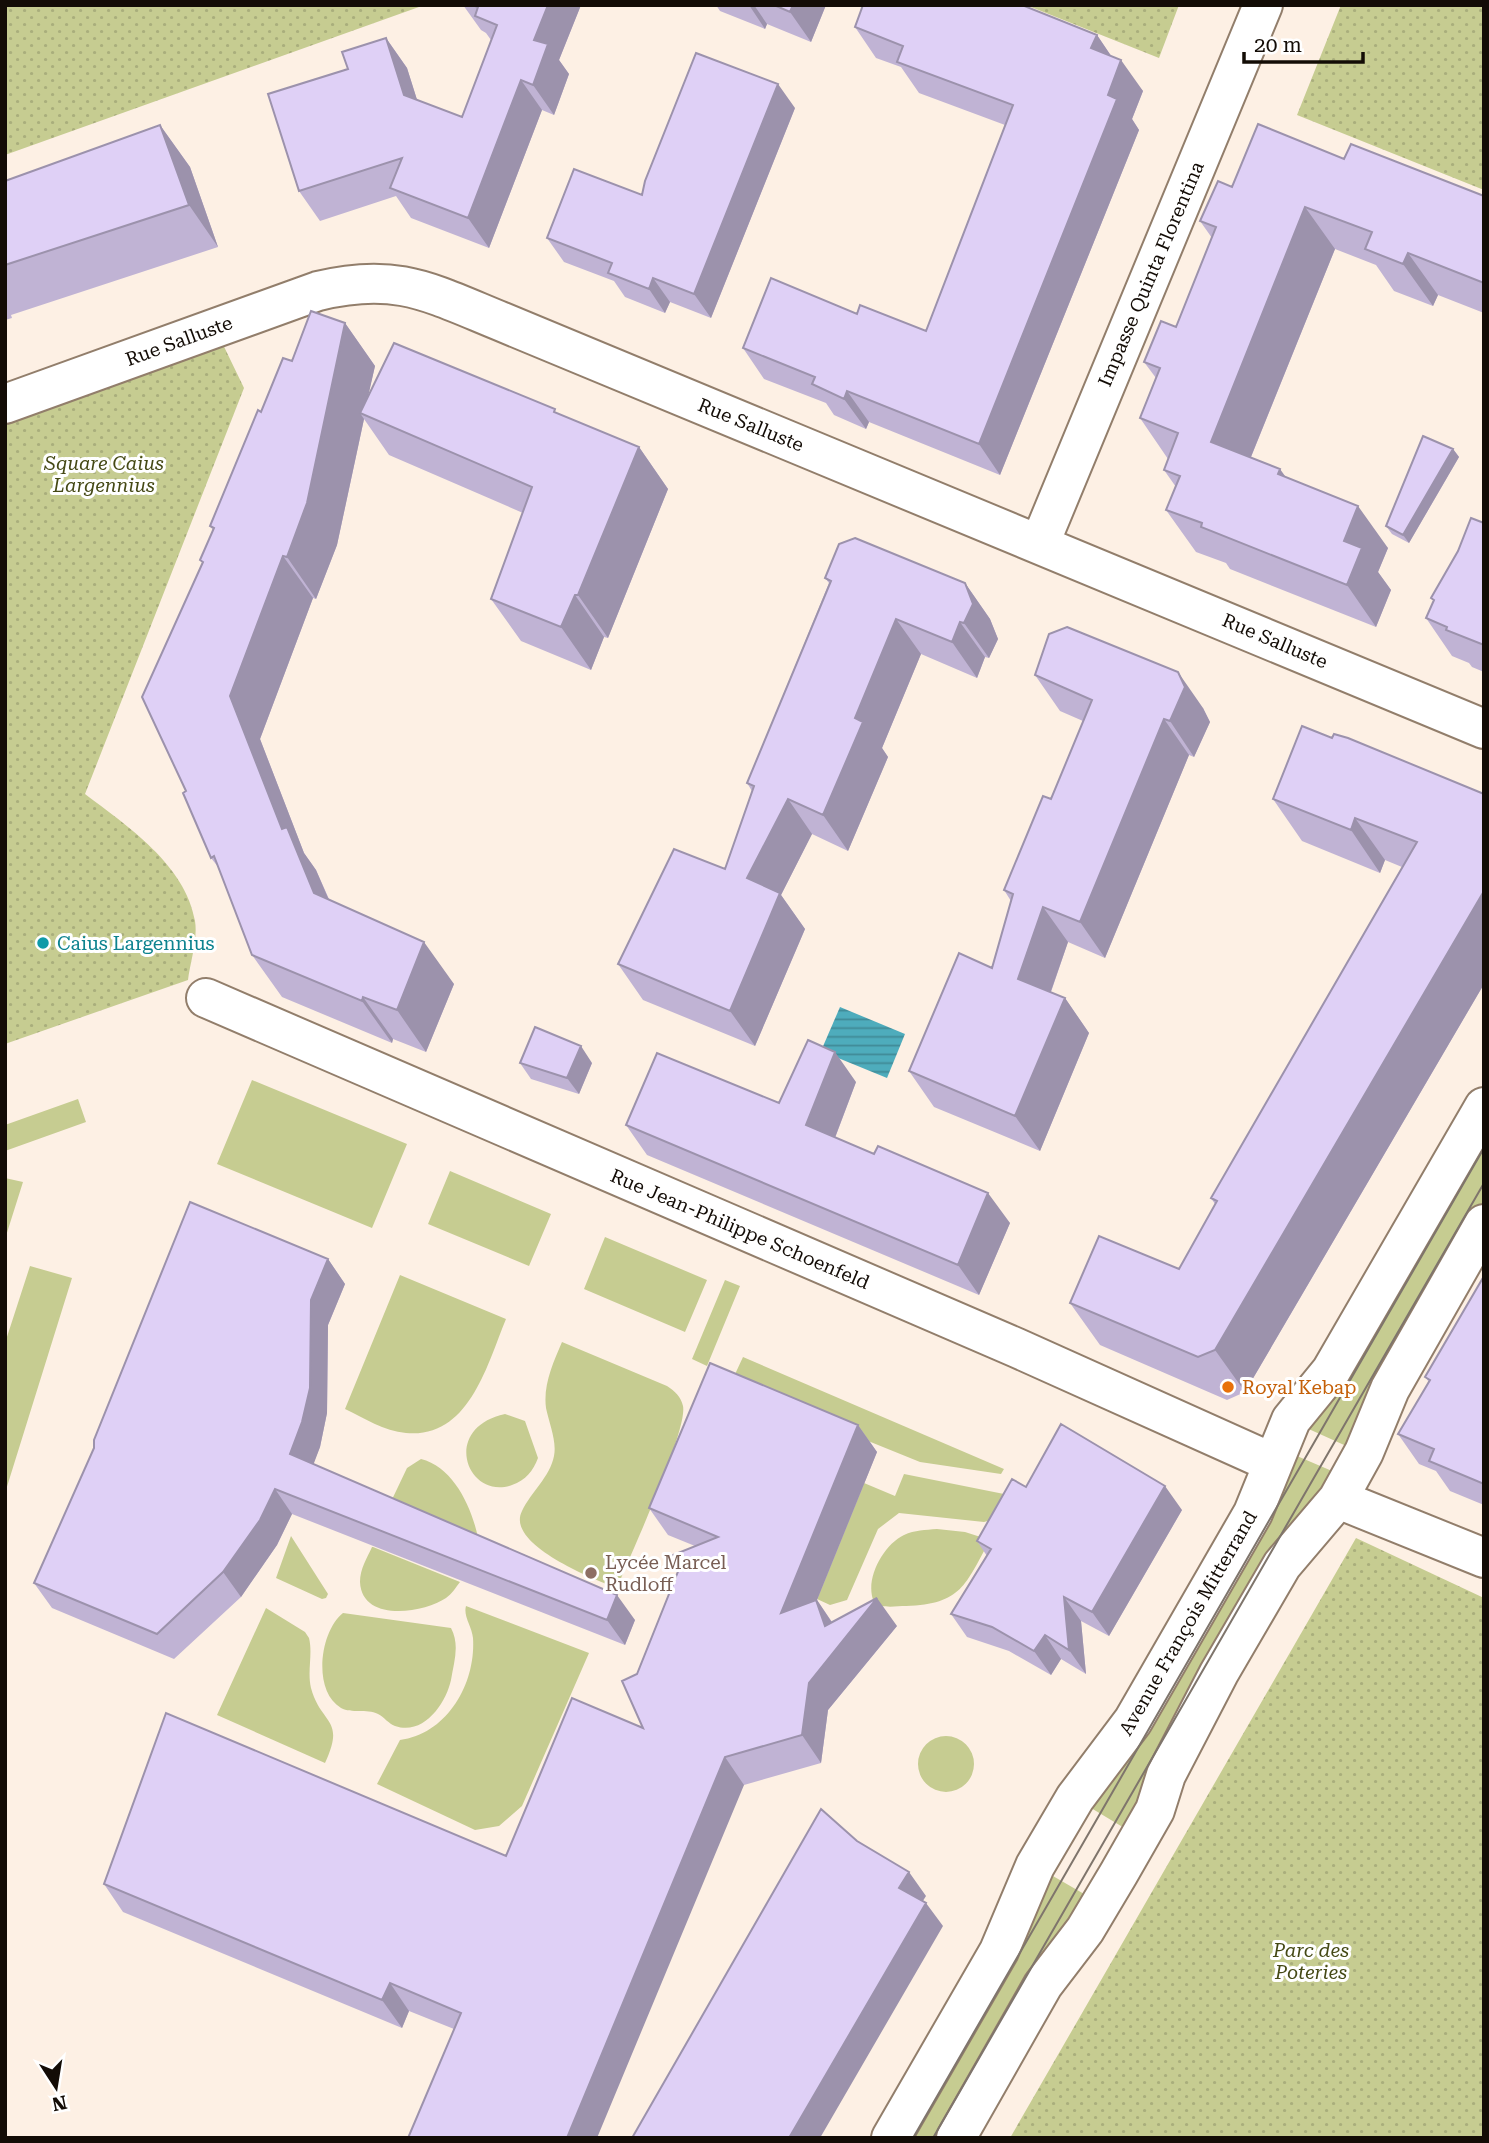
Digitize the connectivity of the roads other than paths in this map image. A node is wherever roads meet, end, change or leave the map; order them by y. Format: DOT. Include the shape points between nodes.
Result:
graph roads {
  1 [pos="1263,5"];
  2 [pos="5,404"];
  3 [pos="1040,543"];
  4 [pos="1484,729"];
  5 [pos="206,998"];
  6 [pos="1484,1107"];
  7 [pos="1484,1224"];
  8 [pos="1273,1463"];
  9 [pos="1338,1499"];
  10 [pos="1484,1558"];
  11 [pos="891,2138"];
  12 [pos="956,2138"];
  1 -- 3 [label="street, Impasse Quinta Florentina"];
  2 -- 3 [label="street, Rue Salluste" via="318,291 369,281 400,285 426,291"];
  3 -- 4 [label="street, Rue Salluste"];
  5 -- 8 [label="street, Rue Jean-Philippe Schoenfeld"];
  6 -- 8 [label="street, Avenue François Mitterrand" via="1331,1371 1291,1420"];
  7 -- 9 [label="street" via="1390,1390"];
  8 -- 11 [label="street, Avenue François Mitterrand" via="1252,1513 1133,1721 1075,1798 1035,1866 999,1951"];
  9 -- 10 [label="street"];
  9 -- 12 [label="street" via="1282,1565 1213,1684 1166,1774 1155,1810 1119,1874 1085,1930 1043,1985"];
}
